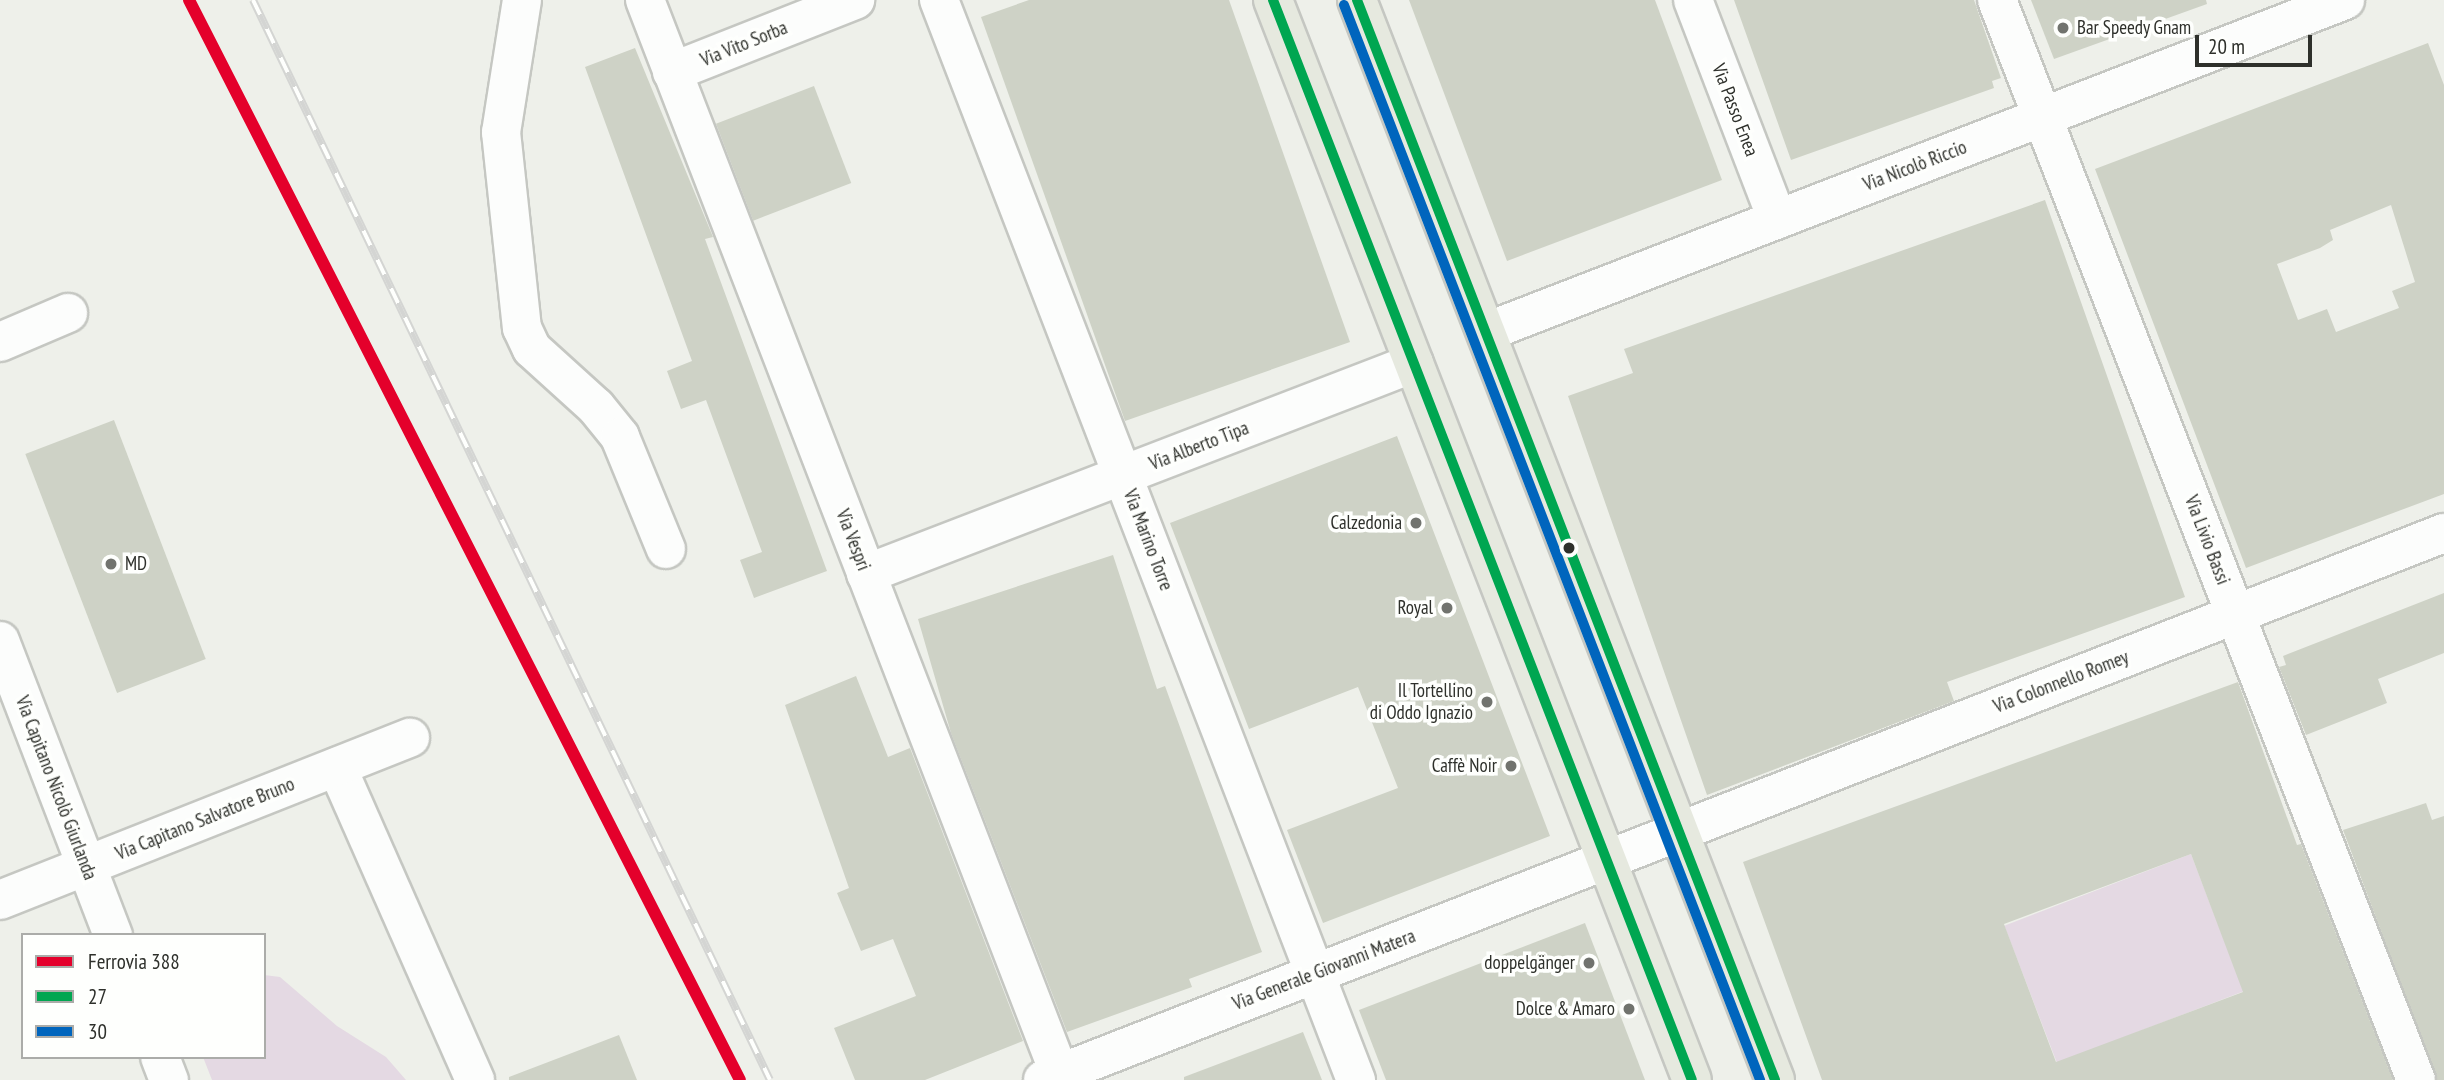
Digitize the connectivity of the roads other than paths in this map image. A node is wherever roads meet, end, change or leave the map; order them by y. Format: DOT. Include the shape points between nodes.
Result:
graph roads {
  1 [pos="522,0"];
  2 [pos="645,0"];
  3 [pos="855,0"];
  4 [pos="939,0"];
  5 [pos="1273,0"];
  6 [pos="1357,0"];
  7 [pos="1693,0"];
  8 [pos="1997,0"];
  9 [pos="2345,0"];
  10 [pos="672,72"];
  11 [pos="2043,117"];
  12 [pos="1777,219"];
  13 [pos="68,313"];
  14 [pos="1486,332"];
  15 [pos="0,342"];
  16 [pos="1414,363"];
  17 [pos="1123,475"];
  18 [pos="2444,533"];
  19 [pos="666,549"];
  20 [pos="866,574"];
  21 [pos="2235,614"];
  22 [pos="0,641"];
  23 [pos="410,738"];
  24 [pos="337,767"];
  25 [pos="1679,831"];
  26 [pos="1606,859"];
  27 [pos="86,866"];
  28 [pos="0,900"];
  29 [pos="112,933"];
  30 [pos="1314,974"];
  31 [pos="161,1059"];
  32 [pos="1055,1078"];
  33 [pos="169,1080"];
  34 [pos="475,1080"];
  35 [pos="1356,1080"];
  36 [pos="1692,1080"];
  37 [pos="1775,1080"];
  38 [pos="2416,1080"];
  1 -- 19 [label="street" via="501,131 522,328 532,349 596,407 620,437"];
  2 -- 10 [label="street, Via Vespri"];
  3 -- 10 [label="street, Via Vito Sorba"];
  4 -- 17 [label="street, Via Marino Torre"];
  5 -- 16 [label="main road"];
  6 -- 14 [label="main road"];
  7 -- 12 [label="street, Via Passo Enea"];
  8 -- 11 [label="street, Via Livio Bassi"];
  9 -- 11 [label="street, Via Nicolò Riccio"];
  10 -- 20 [label="street, Via Vespri"];
  11 -- 12 [label="street, Via Nicolò Riccio"];
  11 -- 21 [label="street, Via Livio Bassi"];
  12 -- 14 [label="street, Via Nicolò Riccio"];
  13 -- 15 [label="street"];
  14 -- 25 [label="main road"];
  16 -- 17 [label="street, Via Alberto Tipa"];
  16 -- 26 [label="main road"];
  17 -- 20 [label="street, Via Alberto Tipa"];
  17 -- 30 [label="street, Via Marino Torre"];
  18 -- 21 [label="street, Via Colonnello Romey"];
  20 -- 32 [label="street, Via Vespri"];
  21 -- 25 [label="street, Via Colonnello Romey"];
  21 -- 38 [label="street, Via Livio Bassi"];
  22 -- 27 [label="street, Via Capitano Nicolò Giurlanda"];
  23 -- 24 [label="street, Via Capitano Salvatore Bruno"];
  24 -- 27 [label="street, Via Capitano Salvatore Bruno"];
  24 -- 34 [label="street"];
  25 -- 26 [label="street, Via Colonnello Romey"];
  25 -- 37 [label="main road"];
  26 -- 30 [label="street, Via Generale Giovanni Matera"];
  26 -- 36 [label="main road"];
  27 -- 28 [label="street, Via Capitano Salvatore Bruno"];
  27 -- 29 [label="street, Via Capitano Nicolò Giurlanda"];
  30 -- 32 [label="street, Via Generale Giovanni Matera"];
  30 -- 35 [label="street, Via Marino Torre"];
  31 -- 33 [label="street"];
}
